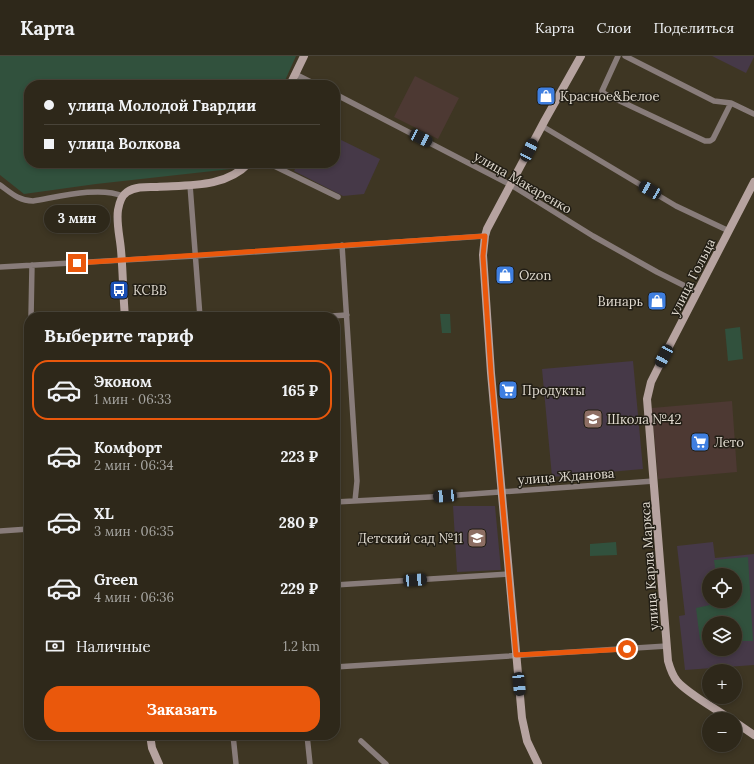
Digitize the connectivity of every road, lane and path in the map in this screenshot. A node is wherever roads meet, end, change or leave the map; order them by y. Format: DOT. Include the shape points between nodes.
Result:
graph roads {
  1 [pos="304,56"];
  2 [pos="581,56"];
  3 [pos="618,56"];
  4 [pos="625,56"];
  5 [pos="295,74"];
  6 [pos="292,80"];
  7 [pos="307,80"];
  8 [pos="340,97"];
  9 [pos="731,103"];
  10 [pos="754,114"];
  11 [pos="542,126"];
  12 [pos="243,168"];
  13 [pos="278,168"];
  14 [pos="754,182"];
  15 [pos="0,185"];
  16 [pos="190,185"];
  17 [pos="511,185"];
  18 [pos="123,196"];
  19 [pos="338,197"];
  20 [pos="729,231"];
  21 [pos="485,236"];
  22 [pos="342,244"];
  23 [pos="195,256"];
  24 [pos="122,260"];
  25 [pos="32,265"];
  26 [pos="0,267"];
  27 [pos="697,292"];
  28 [pos="31,312"];
  29 [pos="124,312"];
  30 [pos="200,312"];
  31 [pos="340,315"];
  32 [pos="347,315"];
  33 [pos="651,382"];
  34 [pos="654,481"];
  35 [pos="503,492"];
  36 [pos="355,501"];
  37 [pos="340,502"];
  38 [pos="24,529"];
  39 [pos="0,531"];
  40 [pos="509,574"];
  41 [pos="340,585"];
  42 [pos="667,646"];
  43 [pos="516,655"];
  44 [pos="340,667"];
  45 [pos="720,712"];
  46 [pos="742,727"];
  47 [pos="754,735"];
  48 [pos="151,740"];
  49 [pos="234,740"];
  50 [pos="308,740"];
  51 [pos="361,741"];
  52 [pos="159,764"];
  53 [pos="236,764"];
  54 [pos="310,764"];
  55 [pos="386,764"];
  56 [pos="538,764"];
  1 -- 5 [label="street"];
  2 -- 11 [label="street"];
  3 -- 9 [label="street" via="602,91 605,94 706,141 713,138"];
  4 -- 9 [label="street" via="714,101"];
  5 -- 6 [label="street"];
  5 -- 7 [label="street"];
  8 -- 17 [label="street, улица Макаренко"];
  9 -- 10 [label="street"];
  11 -- 17 [label="street"];
  11 -- 20 [label="street" via="676,206"];
  12 -- 16 [label="street" via="233,176 222,180"];
  13 -- 19 [label="street"];
  14 -- 20 [label="street, улица Гольца"];
  15 -- 18 [label="street" via="25,201 98,192"];
  16 -- 18 [label="street" via="142,187 133,189"];
  16 -- 23 [label="street"];
  17 -- 21 [label="street"];
  17 -- 27 [label="street, улица Макаренко" via="593,236"];
  18 -- 24 [label="street" via="118,217"];
  20 -- 27 [label="street, улица Гольца"];
  21 -- 22 [label="street"];
  21 -- 35 [label="street" via="484,263 491,373"];
  22 -- 23 [label="street"];
  22 -- 32 [label="street"];
  23 -- 24 [label="street"];
  23 -- 30 [label="street"];
  24 -- 25 [label="street"];
  24 -- 29 [label="street"];
  25 -- 26 [label="street"];
  25 -- 28 [label="street"];
  27 -- 33 [label="street, улица Гольца"];
  31 -- 32 [label="street"];
  32 -- 36 [label="street"];
  33 -- 34 [label="street, улица Карла Маркса" via="647,399"];
  34 -- 35 [label="street, улица Жданова"];
  34 -- 42 [label="street, улица Карла Маркса"];
  35 -- 36 [label="street, улица Жданова"];
  35 -- 40 [label="street"];
  36 -- 37 [label="street, улица Жданова"];
  38 -- 39 [label="street"];
  40 -- 41 [label="street"];
  40 -- 43 [label="street"];
  42 -- 43 [label="street"];
  42 -- 45 [label="street, улица Карла Маркса" via="671,672 677,680"];
  43 -- 44 [label="street"];
  43 -- 56 [label="street" via="522,718 527,741"];
  46 -- 47 [label="street"];
  48 -- 52 [label="street"];
  49 -- 53 [label="street"];
  50 -- 54 [label="street"];
  51 -- 55 [label="street"];
}
